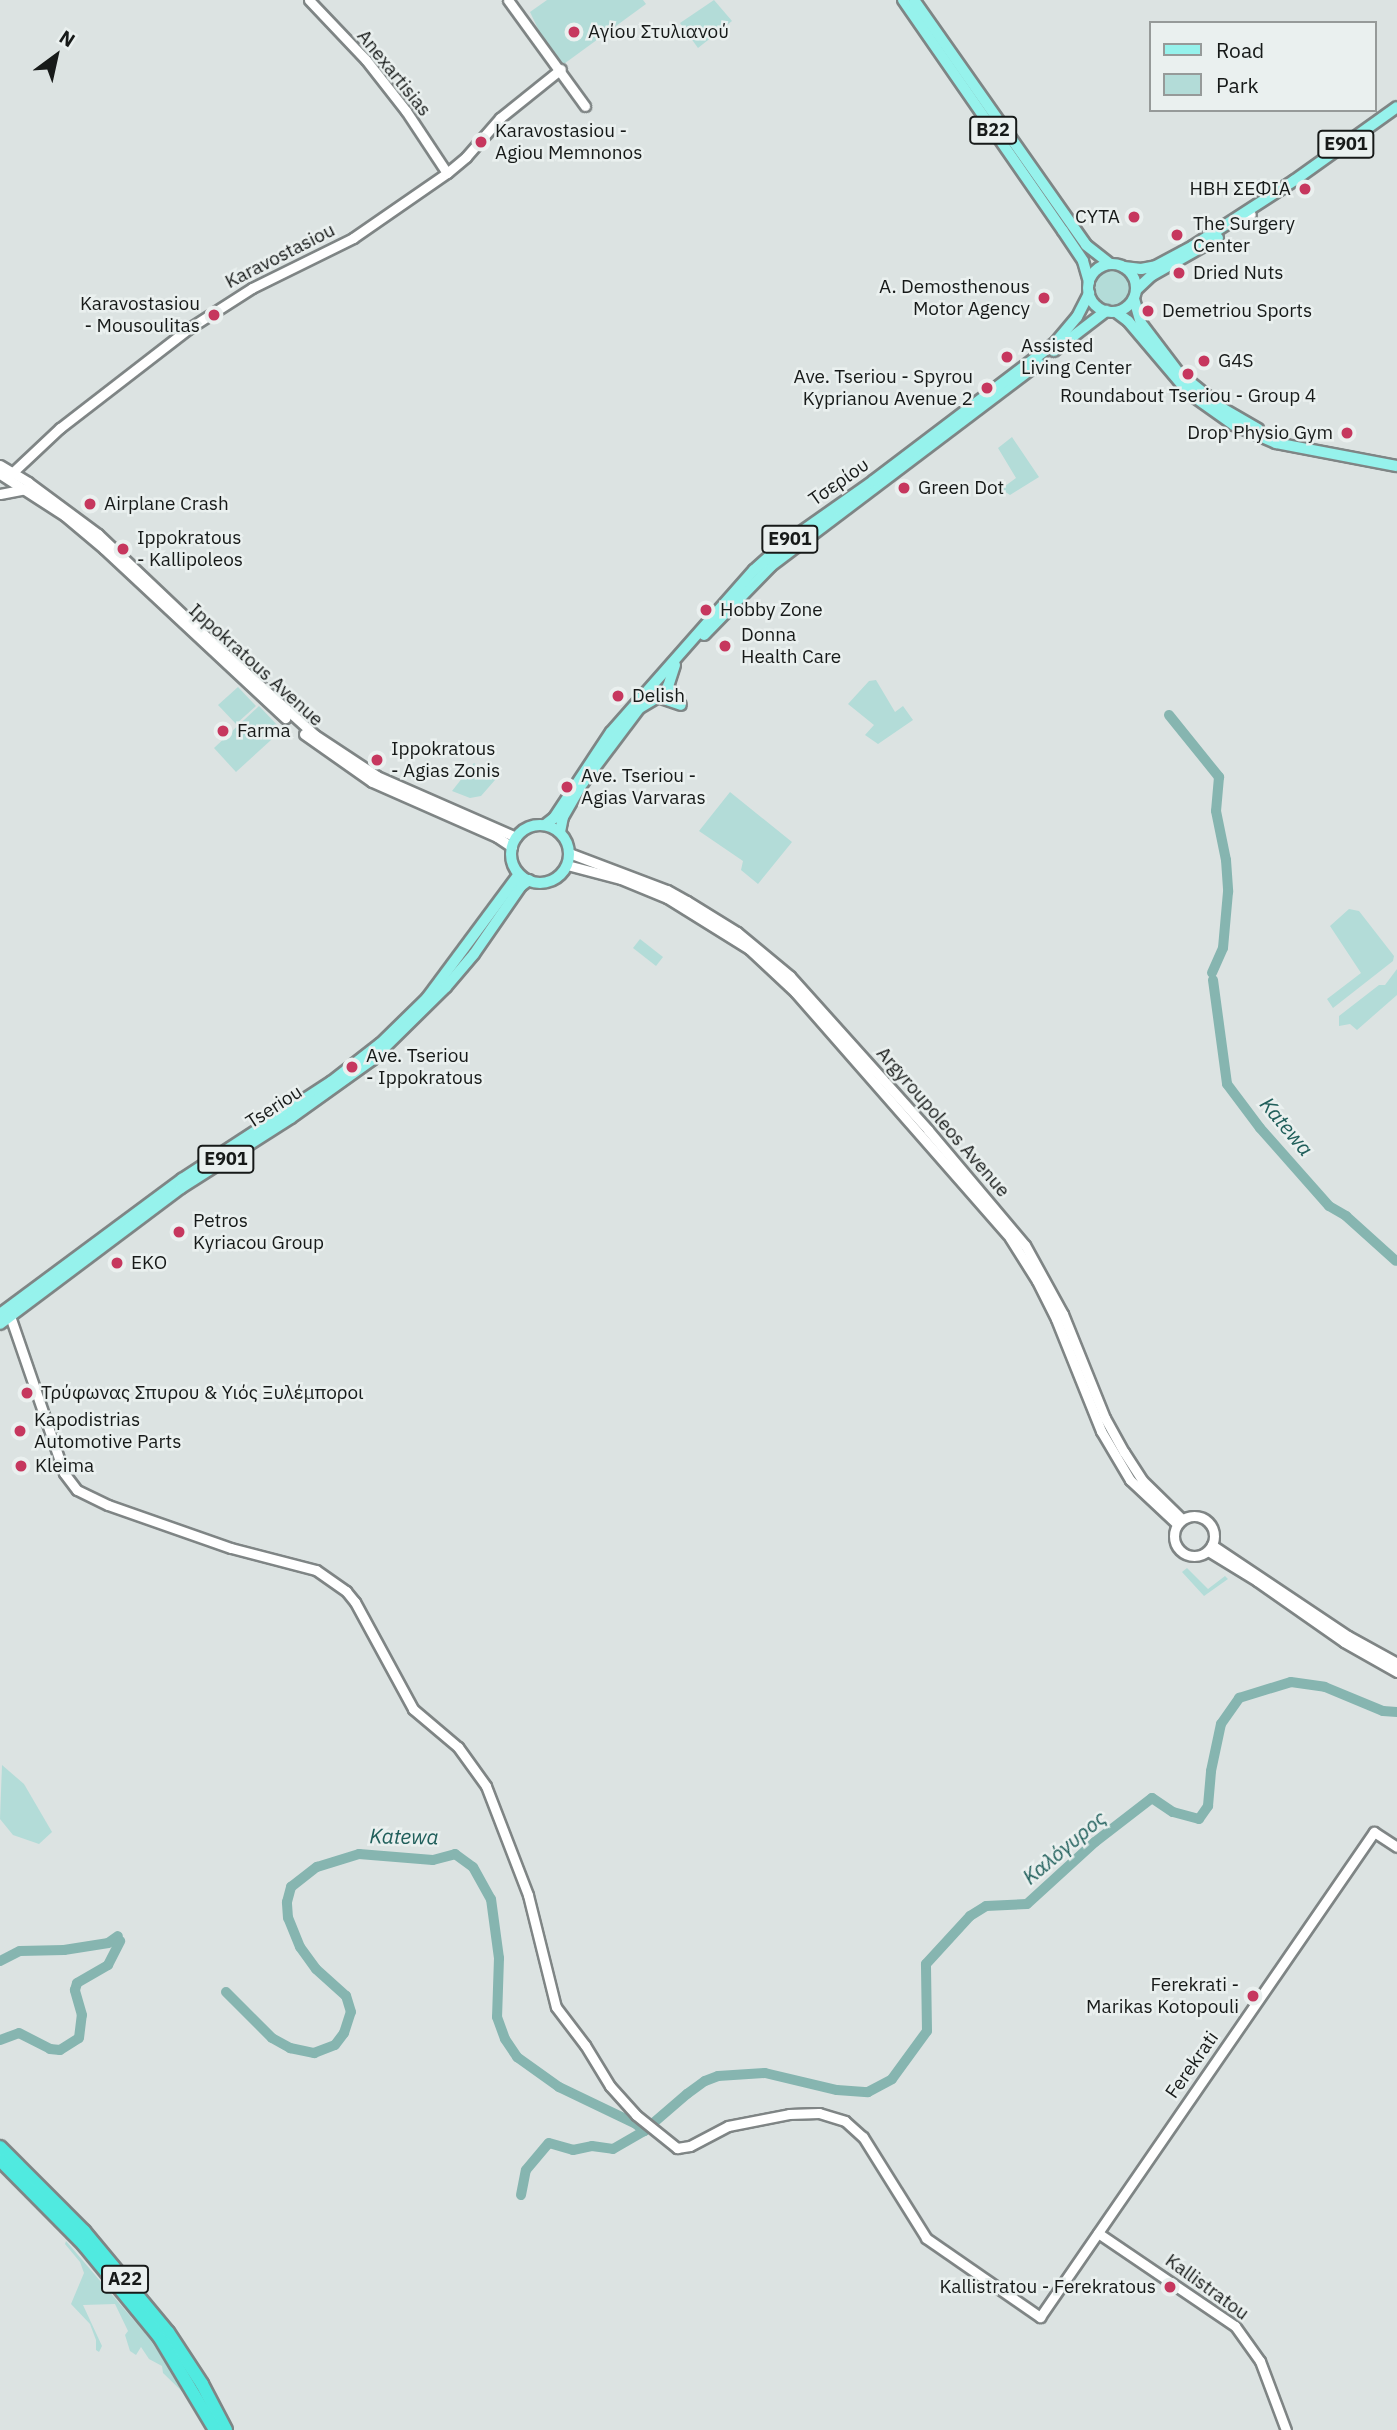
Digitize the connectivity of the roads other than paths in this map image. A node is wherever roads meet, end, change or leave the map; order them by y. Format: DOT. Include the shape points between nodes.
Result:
graph roads {
  1 [pos="309,0"];
  2 [pos="508,0"];
  3 [pos="902,0"];
  4 [pos="914,0"];
  5 [pos="561,69"];
  6 [pos="586,106"];
  7 [pos="1397,107"];
  8 [pos="447,173"];
  9 [pos="1283,187"];
  10 [pos="1110,264"];
  11 [pos="1124,267"];
  12 [pos="1089,288"];
  13 [pos="1135,295"];
  14 [pos="1111,312"];
  15 [pos="27,458"];
  16 [pos="1397,459"];
  17 [pos="0,465"];
  18 [pos="1397,466"];
  19 [pos="0,474"];
  20 [pos="15,474"];
  21 [pos="27,485"];
  22 [pos="0,494"];
  23 [pos="675,665"];
  24 [pos="638,709"];
  25 [pos="545,825"];
  26 [pos="560,832"];
  27 [pos="514,842"];
  28 [pos="569,853"];
  29 [pos="566,865"];
  30 [pos="519,874"];
  31 [pos="529,880"];
  32 [pos="6,1313"];
  33 [pos="0,1324"];
  34 [pos="1180,1521"];
  35 [pos="1210,1548"];
  36 [pos="1393,1666"];
  37 [pos="1397,1847"];
  38 [pos="0,2147"];
  39 [pos="0,2160"];
  40 [pos="1098,2233"];
  41 [pos="215,2430"];
  42 [pos="226,2430"];
  43 [pos="1286,2430"];
  1 -- 8 [label="main road, Anexartisias" via="366,60"];
  2 -- 5 [label="main road"];
  3 -- 12 [label="main road, B22" via="1063,230 1083,261"];
  4 -- 10 [label="main road, B22" via="1086,245"];
  5 -- 6 [label="main road"];
  5 -- 8 [label="main road, Karavostasiou" via="500,118"];
  7 -- 9 [label="main road, E901"];
  8 -- 15 [label="main road, Karavostasiou" via="354,238 220,307 142,362"];
  9 -- 11 [label="main road, E901" via="1169,260 1142,269"];
  9 -- 13 [label="main road, E901" via="1197,252 1152,276"];
  10 -- 11 [label="main road"];
  10 -- 12 [label="main road" via="1097,269"];
  11 -- 13 [label="main road" via="1133,275"];
  12 -- 14 [label="main road" via="1094,304"];
  12 -- 25 [label="main road, Τσερίου / E901" via="1077,317 1055,342 761,563 611,732"];
  13 -- 14 [label="main road" via="1124,310"];
  13 -- 16 [label="main road" via="1141,323 1179,373 1237,419 1287,440"];
  14 -- 18 [label="main road" via="1128,321 1191,394 1234,425 1276,443"];
  14 -- 23 [label="main road, Τσερίου / E901" via="771,566"];
  15 -- 17 [label="main road"];
  15 -- 20 [label="main road, Karavostasiou"];
  15 -- 21 [label="main road"];
  17 -- 20 [label="main road"];
  19 -- 21 [label="main road, Ippokratous Avenue"];
  20 -- 21 [label="main road"];
  21 -- 22 [label="main road"];
  21 -- 27 [label="main road, Ippokratous Avenue" via="69,511 125,558 315,735 377,776"];
  21 -- 27 [label="main road, Ippokratous Avenue" via="104,549 285,718 338,760 410,801"];
  23 -- 24 [label="main road, Τσερίου / E901"];
  23 -- 24 [label="main road" via="668,686 681,705 657,697"];
  24 -- 26 [label="main road, E901" via="580,787"];
  25 -- 26 [label="main road"];
  25 -- 27 [label="main road" via="528,827"];
  26 -- 28 [label="main road"];
  27 -- 30 [label="main road" via="511,857"];
  28 -- 29 [label="main road"];
  28 -- 34 [label="main road, Argyroupoleos Avenue" via="687,901 737,932 790,976 1025,1245 1063,1314 1105,1418 1124,1452 1142,1480"];
  29 -- 31 [label="main road" via="553,880"];
  29 -- 34 [label="main road, Argyroupoleos Avenue" via="621,879 677,904 749,949 795,992 1010,1238 1056,1319 1101,1431 1130,1480"];
  30 -- 31 [label="main road"];
  30 -- 32 [label="main road, Tseriou / E901" via="427,998 381,1043 331,1082 181,1179"];
  31 -- 32 [label="main road, Tseriou / E901" via="446,987 372,1060"];
  32 -- 33 [label="main road, Tseriou / E901"];
  32 -- 40 [label="main road, Ferekrati" via="64,1473 77,1490 231,1548 307,1566 351,1596 413,1709 458,1747 486,1786 528,1895 555,2007 610,2086 639,2117 677,2148 728,2126 789,2115 819,2113 845,2121 863,2137 926,2238 1040,2317"];
  34 -- 35 [label="main road" via="1195,1516 1207,1521 1214,1532"];
  34 -- 35 [label="main road" via="1173,1535 1178,1549 1190,1556"];
  35 -- 36 [label="main road" via="1344,1642"];
  37 -- 40 [label="main road, Ferekrati" via="1374,1832"];
  38 -- 42 [label="highway, A22" via="83,2231 168,2332"];
  39 -- 41 [label="highway, A22" via="84,2245 160,2338"];
  40 -- 43 [label="main road, Kallistratou" via="1235,2326 1260,2361"];
}
